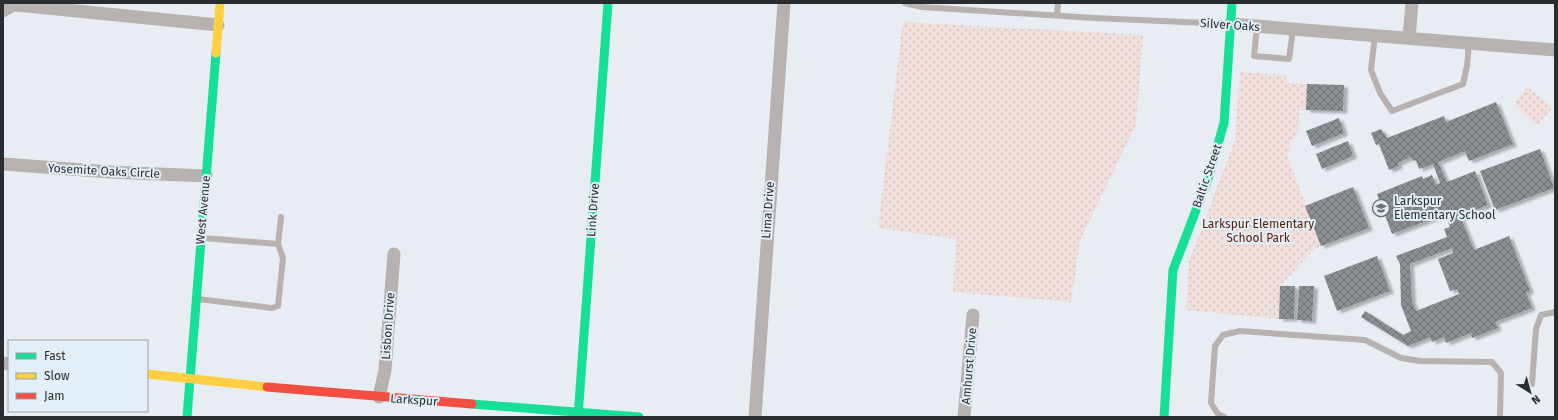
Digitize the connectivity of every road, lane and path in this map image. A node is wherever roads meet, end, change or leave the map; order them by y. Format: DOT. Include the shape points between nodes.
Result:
graph roads {
  1 [pos="220,3"];
  2 [pos="608,3"];
  3 [pos="784,3"];
  4 [pos="905,3"];
  5 [pos="1058,3"];
  6 [pos="1232,3"];
  7 [pos="1412,3"];
  8 [pos="3,11"];
  9 [pos="1057,16"];
  10 [pos="1230,24"];
  11 [pos="218,25"];
  12 [pos="1257,27"];
  13 [pos="1293,29"];
  14 [pos="1375,35"];
  15 [pos="1409,38"];
  16 [pos="1469,44"];
  17 [pos="1555,50"];
  18 [pos="3,164"];
  19 [pos="206,176"];
  20 [pos="281,217"];
  21 [pos="201,238"];
  22 [pos="278,244"];
  23 [pos="394,254"];
  24 [pos="196,299"];
  25 [pos="1555,312"];
  26 [pos="973,315"];
  27 [pos="148,374"];
  28 [pos="190,379"];
  29 [pos="1532,384"];
  30 [pos="379,397"];
  31 [pos="578,414"];
  32 [pos="186,417"];
  33 [pos="639,417"];
  34 [pos="755,417"];
  35 [pos="964,417"];
  36 [pos="1164,417"];
  37 [pos="1224,417"];
  38 [pos="1500,417"];
  1 -- 11 [label="street, West Avenue"];
  2 -- 31 [label="street, Link Drive"];
  3 -- 34 [label="street, Lima Drive"];
  4 -- 9 [label="lane, Silver Oaks"];
  5 -- 9 [label="lane"];
  6 -- 10 [label="street, Baltic Street"];
  7 -- 15 [label="street"];
  8 -- 11 [label="street" via="13,5"];
  9 -- 10 [label="lane, Silver Oaks"];
  10 -- 12 [label="street, Silver Oaks"];
  10 -- 36 [label="street, Baltic Street" via="1224,123 1220,141 1173,270"];
  11 -- 19 [label="street, West Avenue"];
  12 -- 13 [label="street, Silver Oaks"];
  12 -- 13 [label="lane" via="1254,56 1289,59"];
  13 -- 14 [label="street, Silver Oaks"];
  14 -- 15 [label="street, Silver Oaks"];
  14 -- 16 [label="lane" via="1370,70 1380,93 1392,111 1462,84"];
  15 -- 16 [label="street, Silver Oaks"];
  16 -- 17 [label="street, Silver Oaks"];
  18 -- 19 [label="street, Yosemite Oaks Circle"];
  19 -- 21 [label="street, West Avenue"];
  20 -- 22 [label="lane"];
  21 -- 22 [label="lane"];
  21 -- 24 [label="street, West Avenue"];
  22 -- 24 [label="lane" via="283,258 278,306 272,308"];
  23 -- 30 [label="street, Lisbon Drive" via="385,370"];
  24 -- 28 [label="street, West Avenue"];
  25 -- 29 [label="lane" via="1541,316 1536,329"];
  26 -- 35 [label="street, Amhurst Drive"];
  27 -- 28 [label="street, Larkspur"];
  28 -- 30 [label="street, Larkspur"];
  28 -- 32 [label="street, West Avenue"];
  30 -- 31 [label="street, Larkspur"];
  31 -- 33 [label="street, Larkspur"];
  37 -- 38 [label="lane" via="1218,414 1211,403 1215,346 1222,335 1240,331 1365,340 1401,358 1420,361 1492,362 1501,373"];
}
